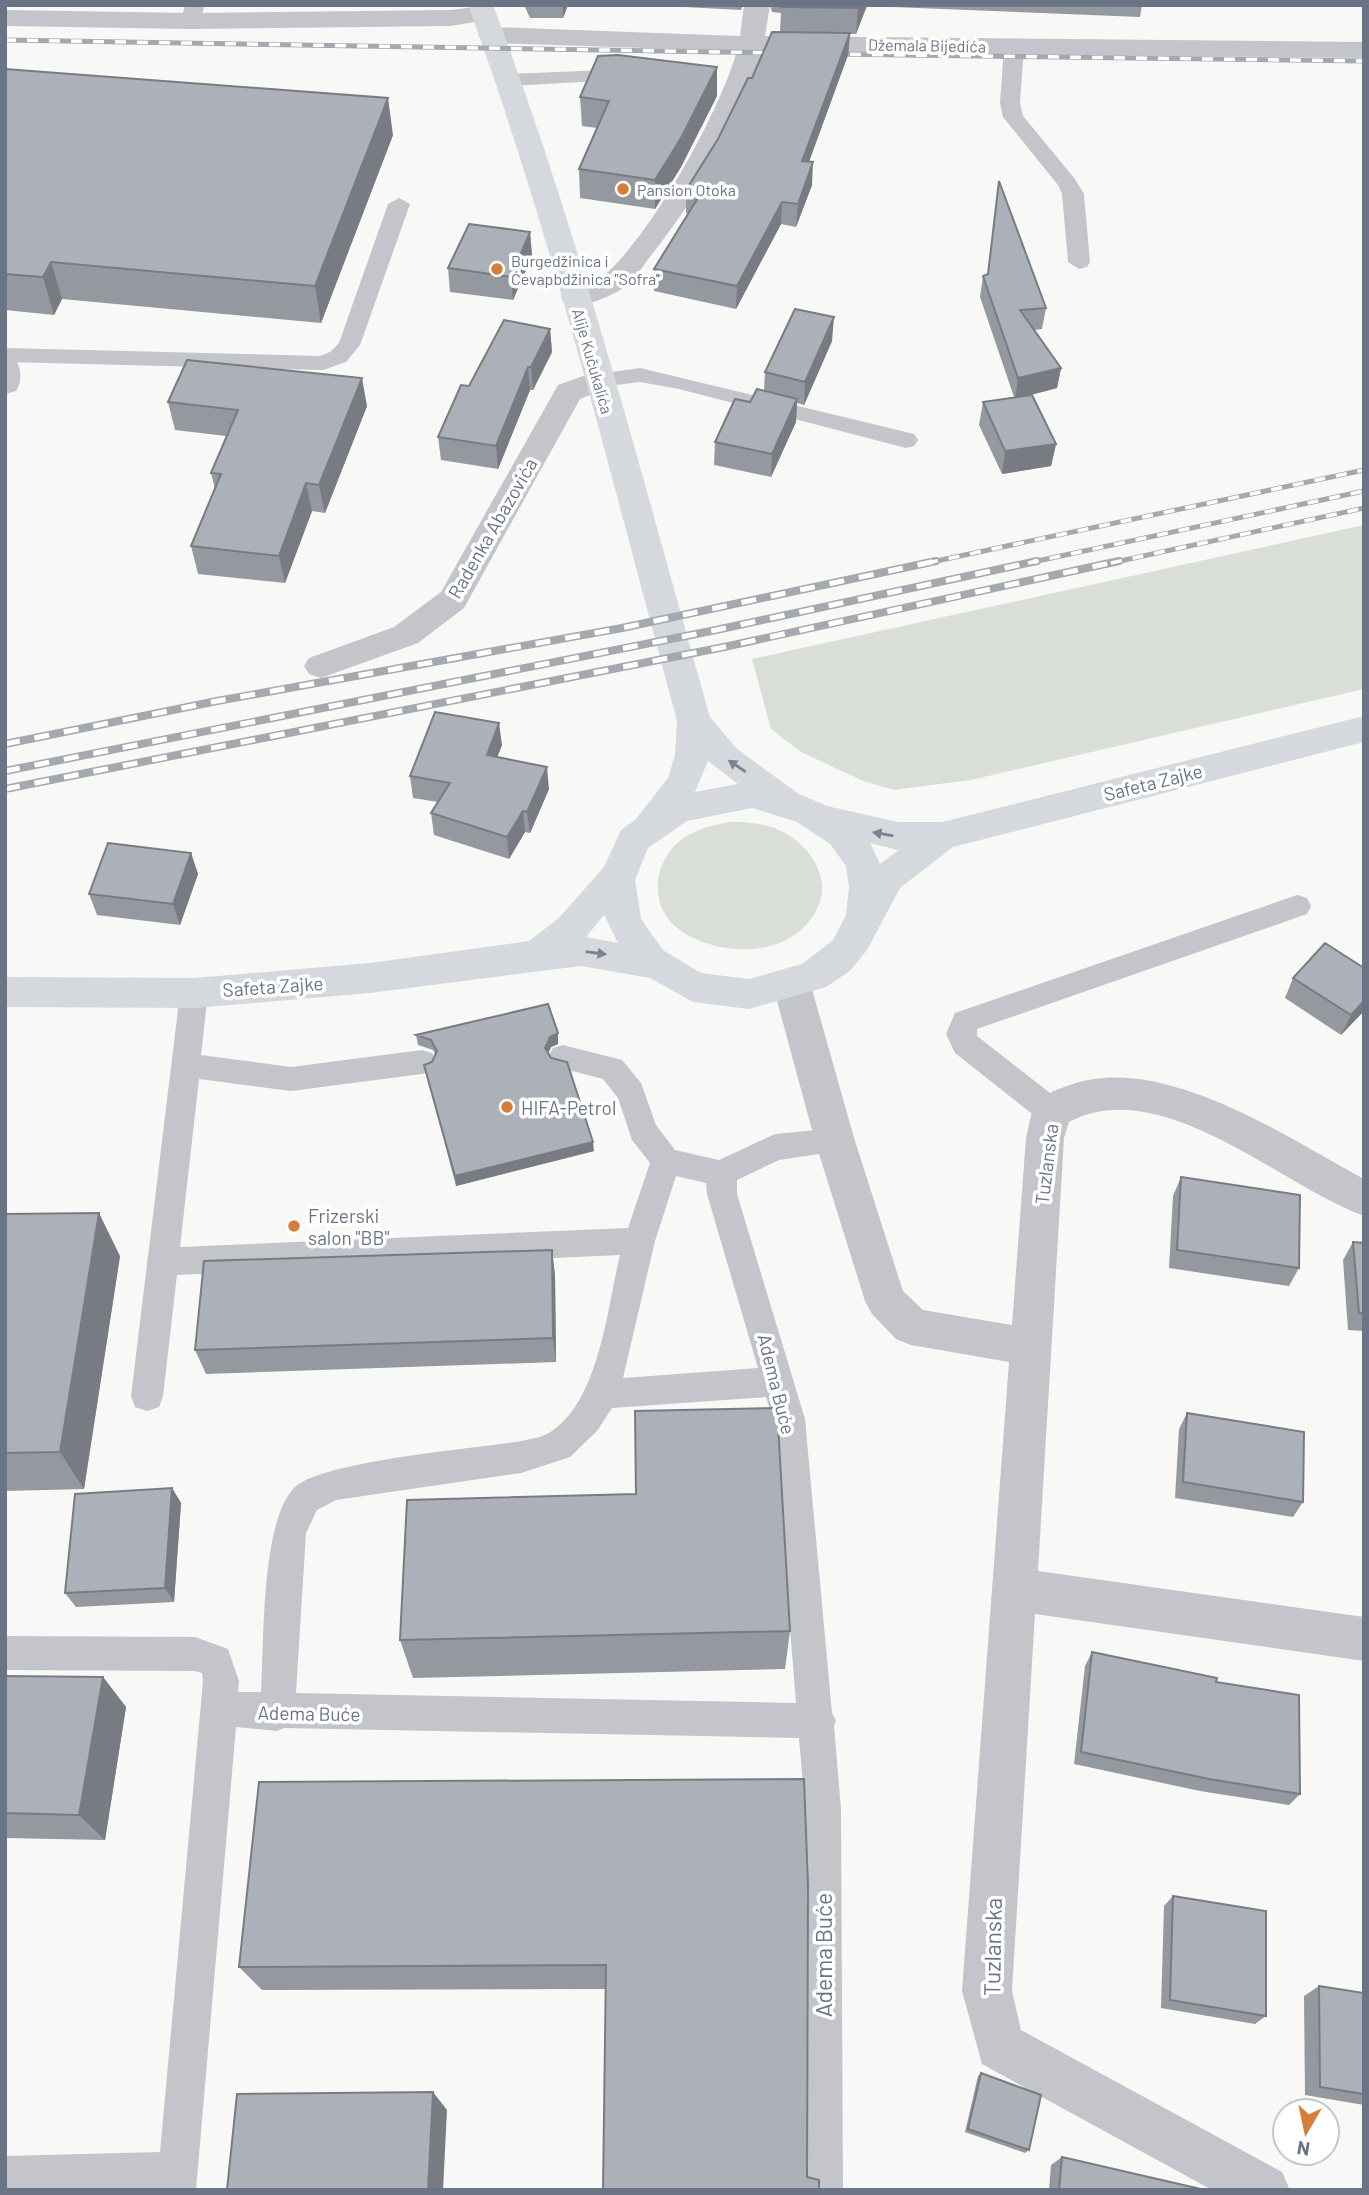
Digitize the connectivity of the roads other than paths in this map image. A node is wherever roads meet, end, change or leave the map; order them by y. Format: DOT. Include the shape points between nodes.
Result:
graph roads {
  1 [pos="757,5"];
  2 [pos="193,13"];
  3 [pos="5,18"];
  4 [pos="485,18"];
  5 [pos="751,44"];
  6 [pos="1014,46"];
  7 [pos="1364,50"];
  8 [pos="656,74"];
  9 [pos="508,80"];
  10 [pos="399,204"];
  11 [pos="1079,262"];
  12 [pos="575,298"];
  13 [pos="5,355"];
  14 [pos="5,366"];
  15 [pos="600,380"];
  16 [pos="5,384"];
  17 [pos="906,440"];
  18 [pos="321,666"];
  19 [pos="694,721"];
  20 [pos="1364,729"];
  21 [pos="789,802"];
  22 [pos="825,820"];
  23 [pos="651,823"];
  24 [pos="942,836"];
  25 [pos="616,877"];
  26 [pos="1297,906"];
  27 [pos="868,910"];
  28 [pos="539,954"];
  29 [pos="652,964"];
  30 [pos="792,986"];
  31 [pos="5,992"];
  32 [pos="194,993"];
  33 [pos="563,1057"];
  34 [pos="422,1062"];
  35 [pos="186,1065"];
  36 [pos="1052,1112"];
  37 [pos="835,1141"];
  38 [pos="666,1160"];
  39 [pos="721,1173"];
  40 [pos="1364,1199"];
  41 [pos="639,1241"];
  42 [pos="162,1262"];
  43 [pos="1030,1346"];
  44 [pos="779,1381"];
  45 [pos="603,1394"];
  46 [pos="147,1396"];
  47 [pos="1014,1590"];
  48 [pos="1364,1639"];
  49 [pos="5,1653"];
  50 [pos="220,1709"];
  51 [pos="277,1713"];
  52 [pos="818,1721"];
  53 [pos="5,2176"];
  54 [pos="177,2181"];
  55 [pos="822,2190"];
  56 [pos="1264,2190"];
  1 -- 5 [label="street"];
  2 -- 3 [label="street, Džemala Bijedića"];
  2 -- 4 [label="street, Džemala Bijedića"];
  4 -- 5 [label="street, Džemala Bijedića"];
  4 -- 9 [label="main road, Alije Kučukalića"];
  5 -- 6 [label="street, Džemala Bijedića"];
  5 -- 12 [label="street" via="712,140 661,225 617,280"];
  6 -- 7 [label="street, Džemala Bijedića"];
  6 -- 11 [label="lane" via="1013,117 1068,183"];
  8 -- 9 [label="lane"];
  9 -- 12 [label="main road, Alije Kučukalića"];
  10 -- 13 [label="lane" via="349,345 323,363"];
  12 -- 15 [label="main road, Alije Kučukalića"];
  14 -- 16 [label="street"];
  15 -- 17 [label="lane" via="640,375 678,382"];
  15 -- 18 [label="street, Radenka Abazovića" via="569,393 453,600 406,635"];
  15 -- 19 [label="main road, Alije Kučukalića"];
  21 -- 19 [label="main road, Alije Kučukalića, one-way" via="725,758"];
  19 -- 23 [label="main road, Alije Kučukalića" via="693,763 680,790"];
  20 -- 24 [label="main road, Safeta Zajke"];
  21 -- 22 [label="main road"];
  21 -- 23 [label="main road" via="752,795 716,797 681,806"];
  24 -- 22 [label="main road, Safeta Zajke, one-way" via="898,836"];
  22 -- 27 [label="main road" via="852,845 867,876"];
  23 -- 25 [label="main road" via="628,847"];
  24 -- 27 [label="main road, Safeta Zajke" via="887,878"];
  25 -- 28 [label="main road, Safeta Zajke" via="572,928"];
  25 -- 29 [label="main road" via="616,908 628,938"];
  26 -- 36 [label="lane" via="965,1021 961,1034 965,1044"];
  27 -- 30 [label="main road" via="855,941 828,968"];
  28 -- 29 [label="main road, Safeta Zajke, one-way" via="581,951"];
  28 -- 32 [label="main road, Safeta Zajke" via="370,978"];
  29 -- 30 [label="main road" via="682,981 718,992 755,993"];
  30 -- 37 [label="street"];
  31 -- 32 [label="main road, Safeta Zajke"];
  32 -- 35 [label="lane"];
  33 -- 38 [label="lane" via="612,1069 631,1091 643,1131"];
  34 -- 35 [label="lane" via="291,1079"];
  35 -- 42 [label="lane"];
  36 -- 40 [label="street, Tuzlanska" via="1083,1096 1110,1094 1179,1105 1222,1122"];
  36 -- 43 [label="street, Tuzlanska" via="1045,1138"];
  37 -- 39 [label="lane" via="775,1147"];
  37 -- 43 [label="street" via="886,1301 911,1326"];
  38 -- 39 [label="lane"];
  38 -- 41 [label="lane"];
  39 -- 44 [label="lane, Adema Buće" via="727,1214"];
  41 -- 42 [label="lane"];
  41 -- 45 [label="lane"];
  42 -- 46 [label="lane"];
  43 -- 47 [label="street, Tuzlanska"];
  44 -- 45 [label="lane"];
  44 -- 52 [label="lane, Adema Buće" via="789,1419"];
  45 -- 51 [label="lane" via="558,1446 521,1457 332,1485 305,1499 289,1532"];
  47 -- 48 [label="street"];
  47 -- 56 [label="street, Tuzlanska" via="987,1991 1000,2046"];
  49 -- 50 [label="lane" via="195,1654 216,1661"];
  50 -- 51 [label="lane, Adema Buće"];
  50 -- 54 [label="lane"];
  51 -- 52 [label="lane, Adema Buće"];
  52 -- 55 [label="lane, Adema Buće" via="823,1809"];
  53 -- 54 [label="lane"];
}
